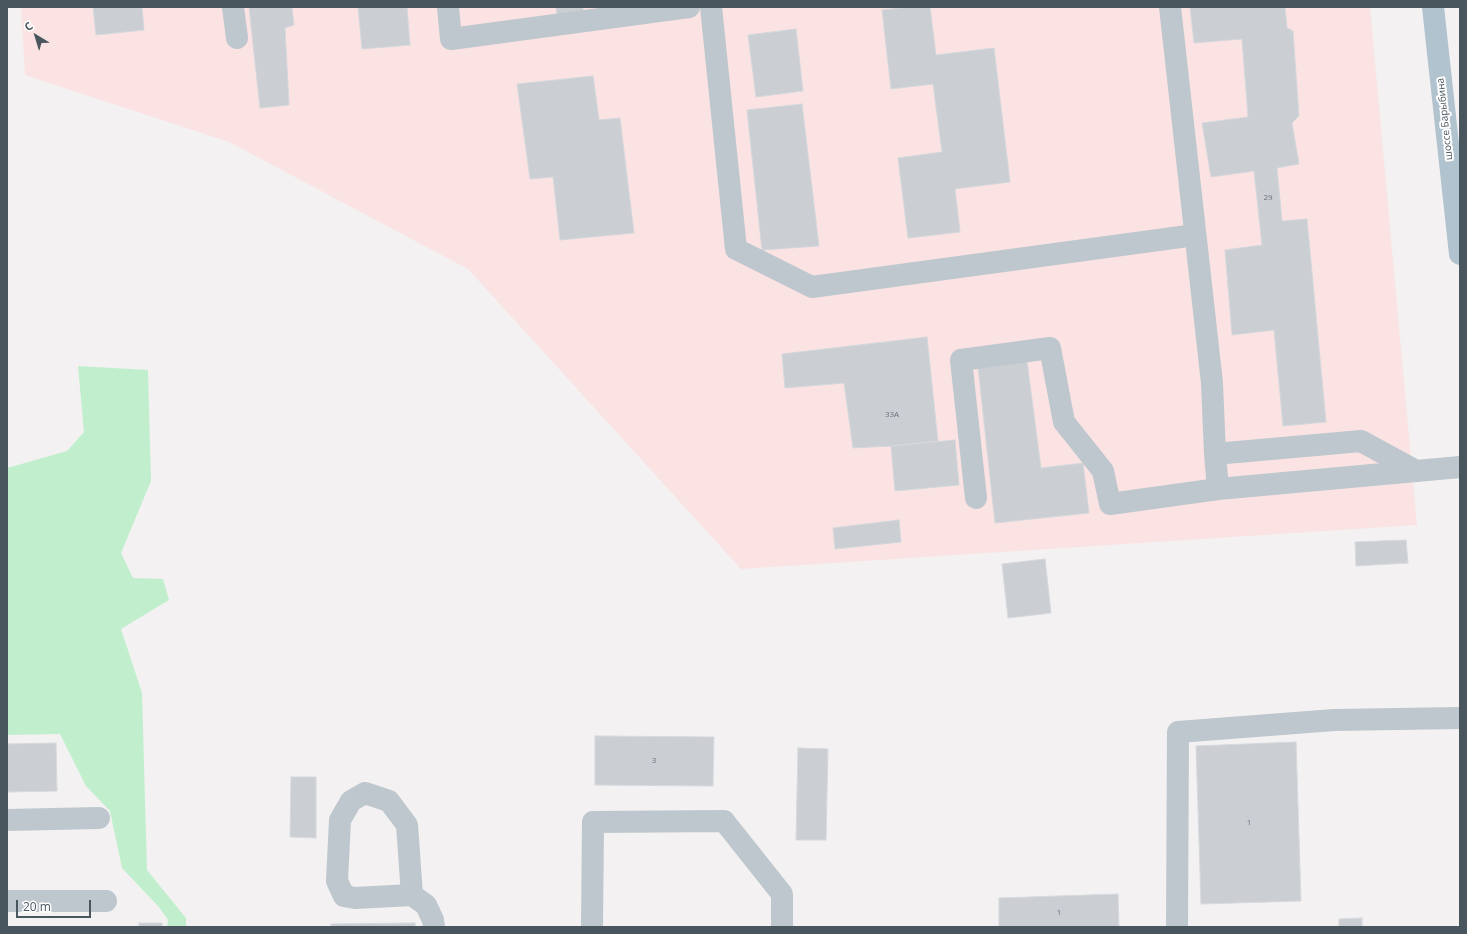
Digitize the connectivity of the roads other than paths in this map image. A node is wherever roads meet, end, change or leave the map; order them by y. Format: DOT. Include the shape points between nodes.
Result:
graph roads {
  1 [pos="233,7"];
  2 [pos="448,7"];
  3 [pos="690,7"];
  4 [pos="711,7"];
  5 [pos="1170,7"];
  6 [pos="1433,7"];
  7 [pos="237,38"];
  8 [pos="1195,235"];
  9 [pos="1460,243"];
  10 [pos="1215,454"];
  11 [pos="1460,467"];
  12 [pos="1416,471"];
  13 [pos="1218,489"];
  14 [pos="976,498"];
  15 [pos="1460,718"];
  16 [pos="100,818"];
  17 [pos="7,820"];
  18 [pos="412,895"];
  19 [pos="7,901"];
  20 [pos="106,901"];
  21 [pos="434,927"];
  22 [pos="592,927"];
  23 [pos="782,927"];
  24 [pos="1177,927"];
  1 -- 7 [label="lane"];
  2 -- 3 [label="lane" via="451,39"];
  4 -- 8 [label="lane" via="736,249 812,287"];
  5 -- 8 [label="lane"];
  6 -- 9 [label="main road, шоссе Барыбина"];
  8 -- 10 [label="lane" via="1212,382"];
  10 -- 12 [label="lane" via="1361,442"];
  10 -- 13 [label="lane"];
  11 -- 12 [label="lane"];
  12 -- 13 [label="lane"];
  13 -- 14 [label="lane" via="1110,504 1103,471 1064,422 1050,348 961,360"];
  15 -- 24 [label="lane" via="1334,720 1178,732"];
  16 -- 17 [label="lane"];
  18 -- 18 [label="lane" via="355,898 344,896 337,881 340,820 351,801 365,793 390,801 407,825"];
  18 -- 21 [label="lane" via="426,905"];
  19 -- 20 [label="lane"];
  22 -- 23 [label="lane" via="593,822 717,821 724,821 782,894"];
}
